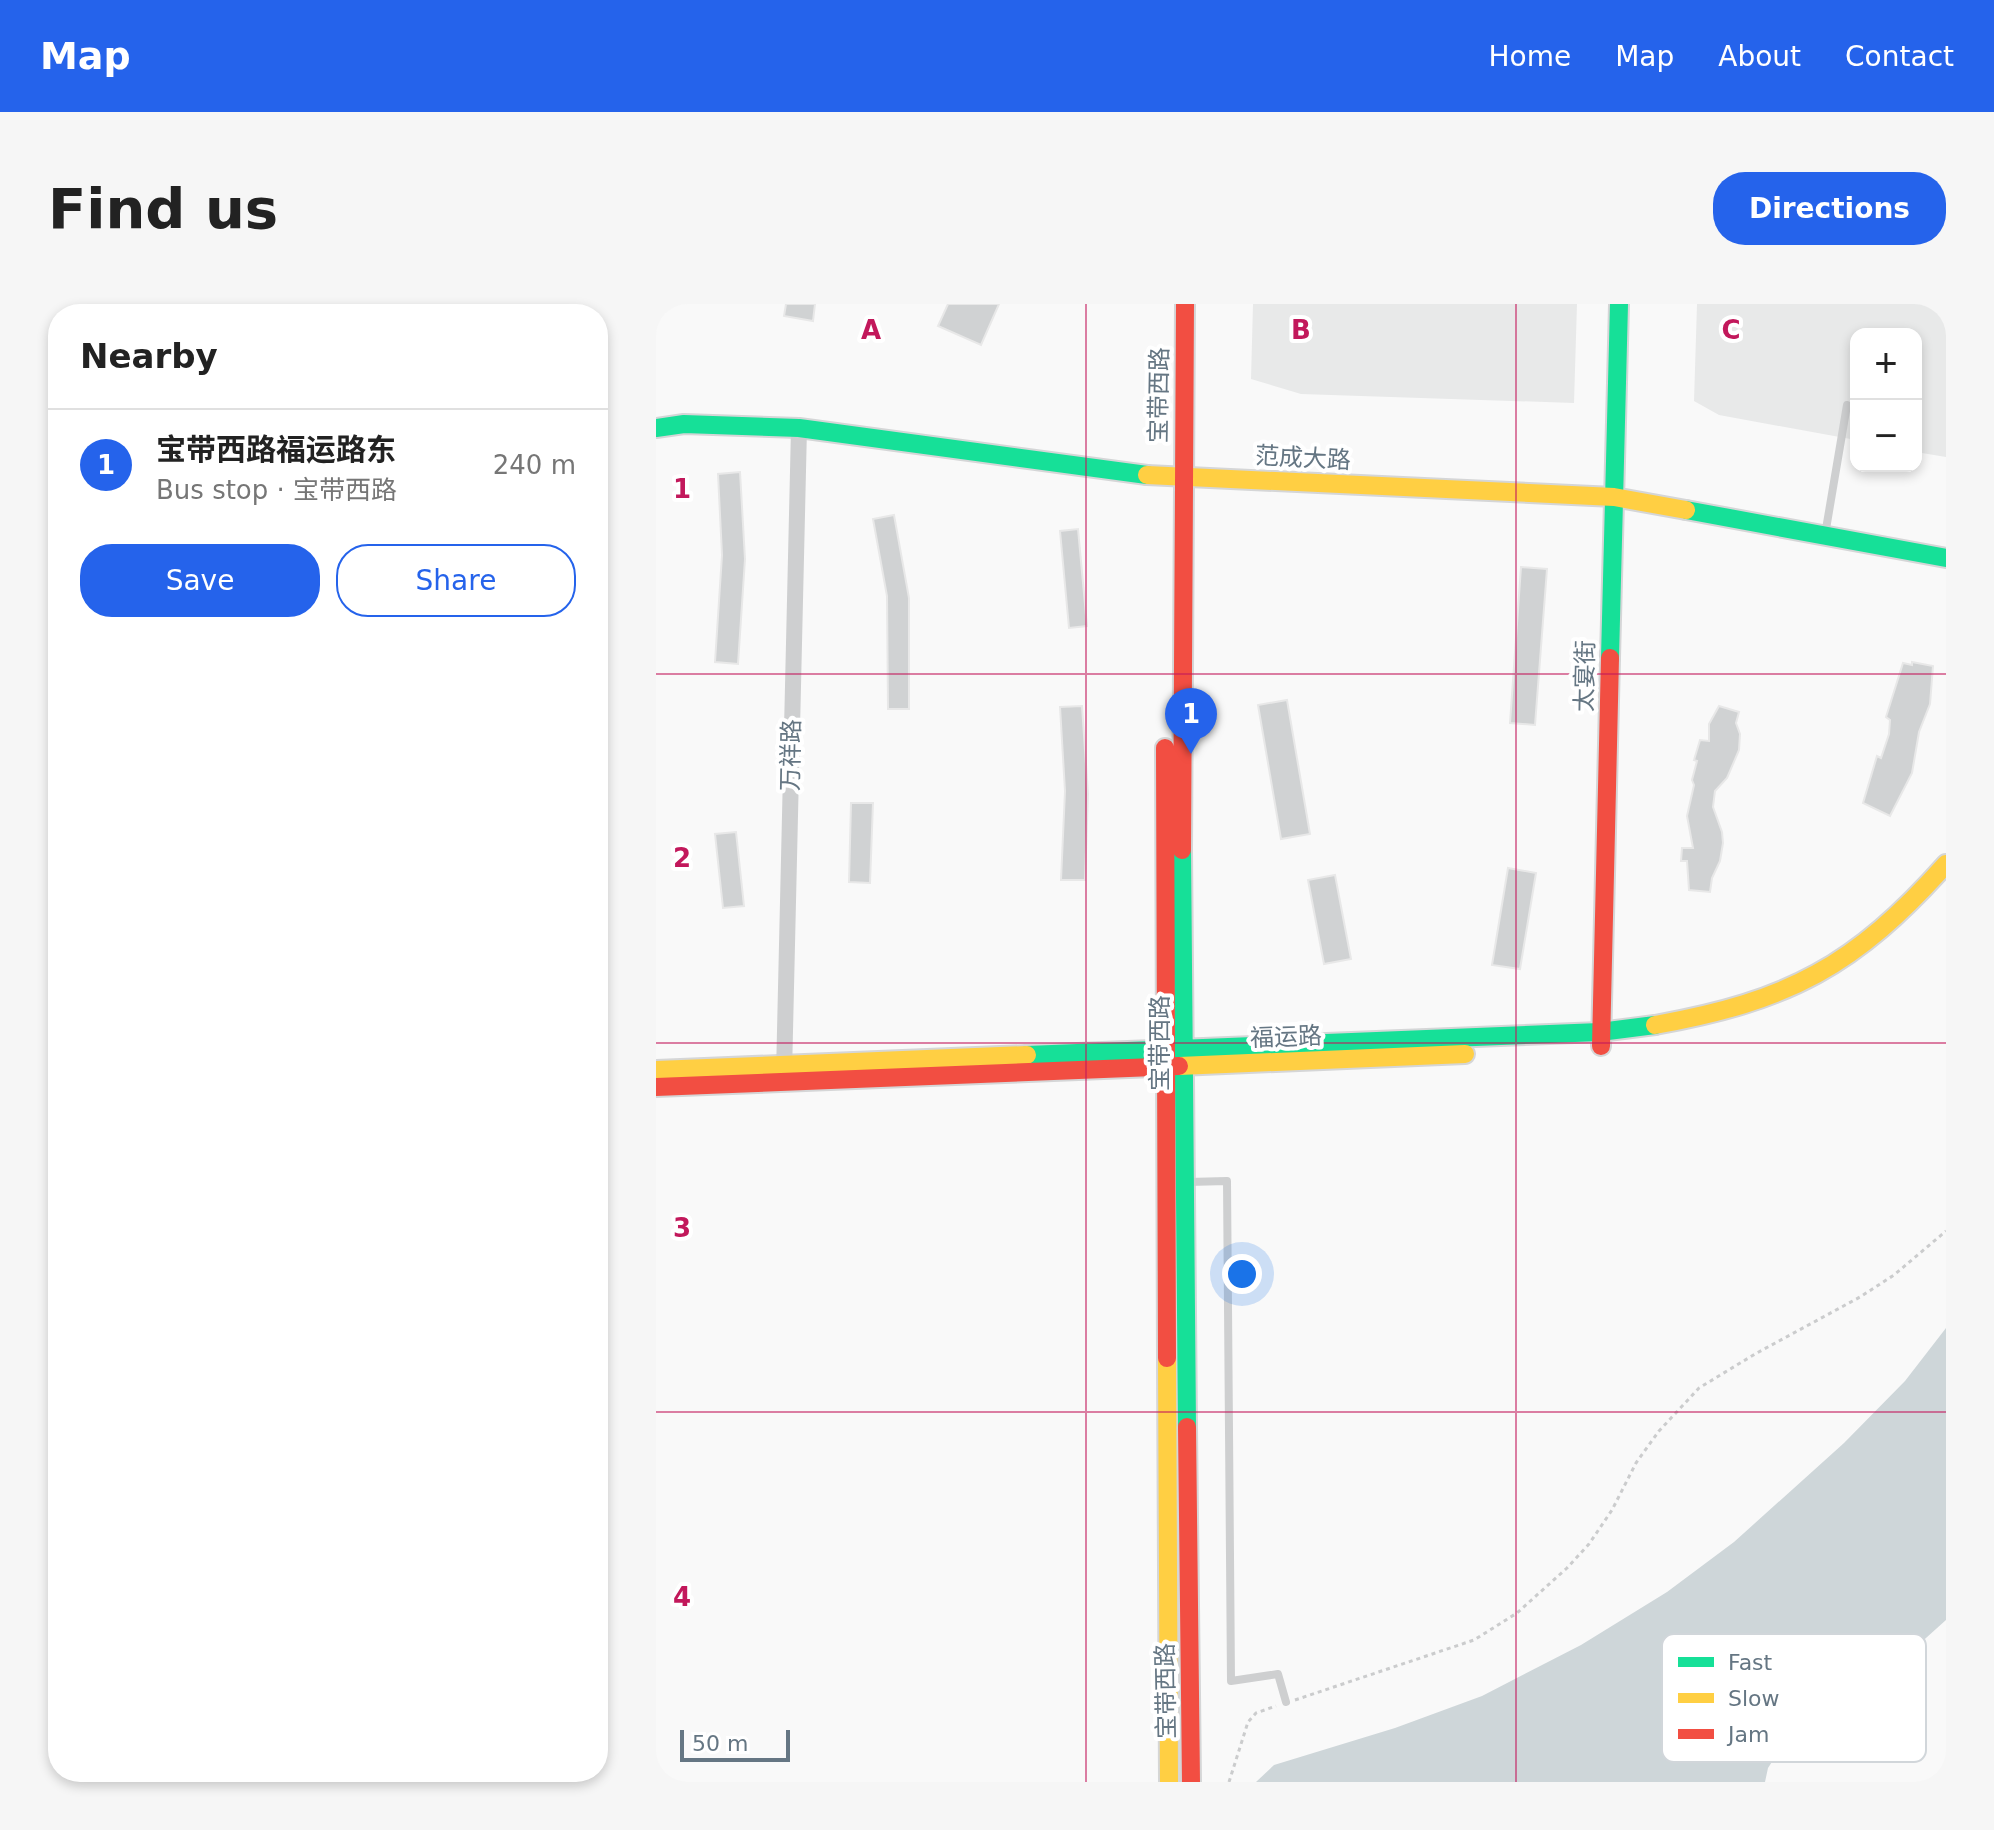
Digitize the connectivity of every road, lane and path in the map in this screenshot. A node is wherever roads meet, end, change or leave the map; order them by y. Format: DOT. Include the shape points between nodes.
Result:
graph roads {
  1 [pos="1168,304"];
  2 [pos="1185,304"];
  3 [pos="1619,304"];
  4 [pos="1847,405"];
  5 [pos="656,428"];
  6 [pos="799,428"];
  7 [pos="1169,470"];
  8 [pos="1614,497"];
  9 [pos="1825,535"];
  10 [pos="1946,558"];
  11 [pos="1165,588"];
  12 [pos="1946,864"];
  13 [pos="1946,890"];
  14 [pos="1926,912"];
  15 [pos="1834,985"];
  16 [pos="1809,998"];
  17 [pos="1601,1040"];
  18 [pos="1666,1041"];
  19 [pos="1184,1056"];
  20 [pos="1164,1057"];
  21 [pos="656,1070"];
  22 [pos="784,1074"];
  23 [pos="656,1087"];
  24 [pos="1185,1182"];
  25 [pos="1946,1231"];
  26 [pos="1176,1264"];
  27 [pos="1286,1702"];
  28 [pos="1169,1782"];
  29 [pos="1191,1782"];
  30 [pos="1229,1782"];
  1 -- 7 [label="main road, 宝带西路"];
  2 -- 7 [label="main road, 宝带西路"];
  3 -- 8 [label="main road, 太宴街"];
  4 -- 9 [label="lane"];
  5 -- 6 [label="main road, 范成大路"];
  6 -- 7 [label="main road, 范成大路"];
  6 -- 22 [label="street, 万祥路"];
  7 -- 8 [label="main road, 范成大路"];
  7 -- 19 [label="main road, 宝带西路"];
  8 -- 9 [label="main road, 范成大路"];
  8 -- 17 [label="main road, 太宴街"];
  9 -- 10 [label="main road, 范成大路"];
  11 -- 20 [label="main road, 宝带西路"];
  12 -- 17 [label="main road, 福运路" via="1882,931 1826,971 1761,1002"];
  13 -- 14 [label="main road"];
  15 -- 16 [label="main road"];
  17 -- 18 [label="main road, 福运路"];
  17 -- 19 [label="main road, 福运路"];
  19 -- 20 [label="main road, 福运路"];
  19 -- 24 [label="main road, 宝带西路"];
  20 -- 22 [label="main road, 福运路"];
  20 -- 26 [label="main road, 宝带西路"];
  21 -- 22 [label="main road, 福运路"];
  22 -- 23 [label="main road, 福运路"];
  24 -- 26 [label="main road, 宝带西路"];
  24 -- 27 [label="lane" via="1227,1181 1231,1681 1278,1674"];
  25 -- 27 [label="path" via="1860,1297 1699,1388 1636,1463 1589,1544 1517,1613 1474,1640"];
  26 -- 28 [label="main road, 宝带西路"];
  26 -- 29 [label="main road, 宝带西路"];
  27 -- 30 [label="path" via="1256,1713 1248,1722"];
}
